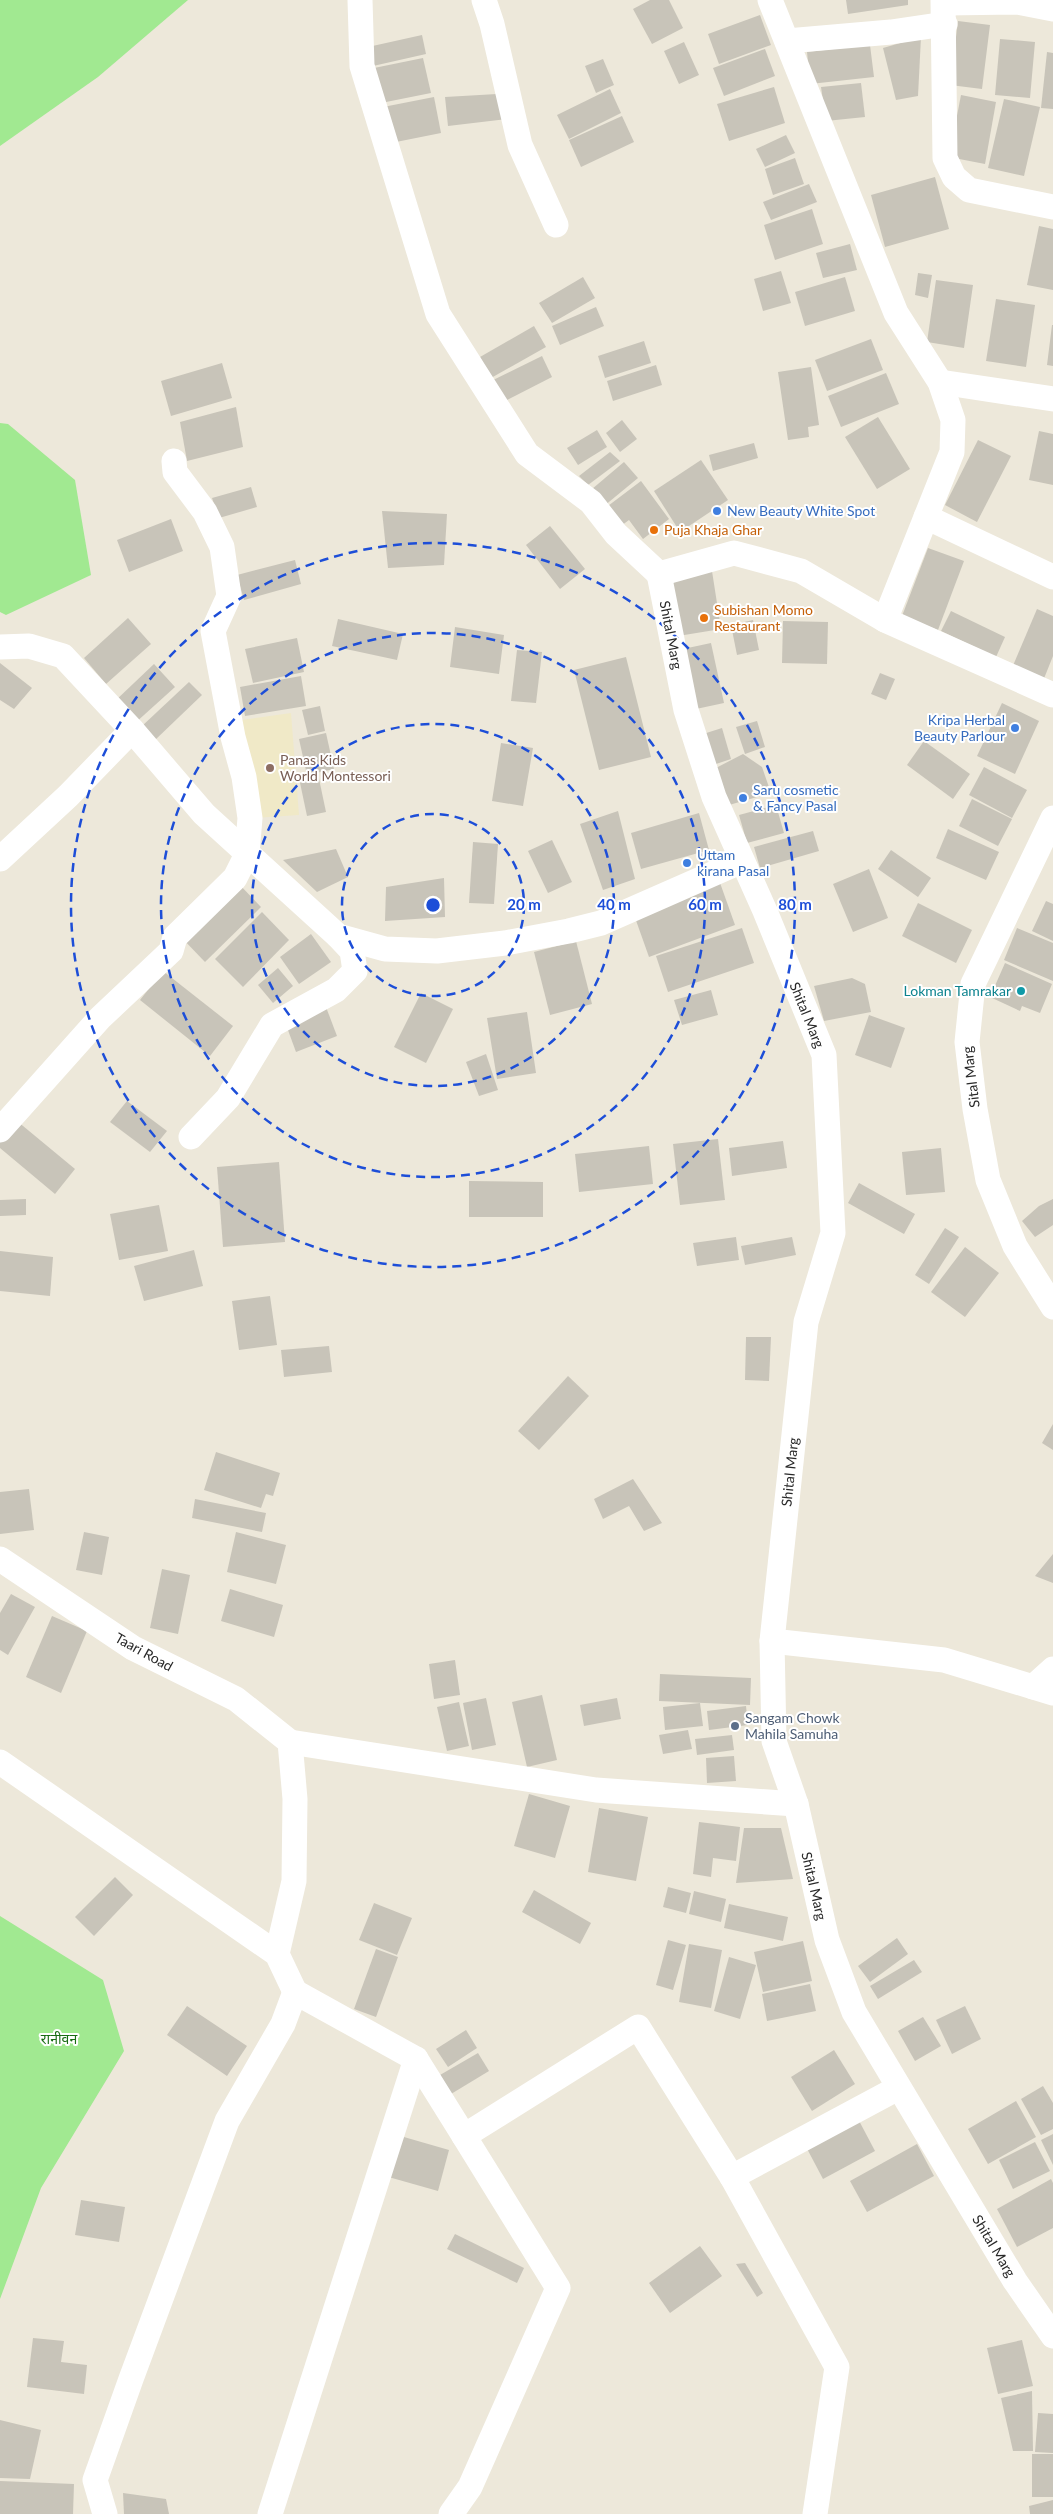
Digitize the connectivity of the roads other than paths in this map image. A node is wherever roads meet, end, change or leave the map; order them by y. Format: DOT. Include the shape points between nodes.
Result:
graph roads {
  1 [pos="360,0"];
  2 [pos="484,0"];
  3 [pos="770,0"];
  4 [pos="944,9"];
  5 [pos="1053,9"];
  6 [pos="787,41"];
  7 [pos="1053,207"];
  8 [pos="556,225"];
  9 [pos="940,382"];
  10 [pos="1053,399"];
  11 [pos="174,461"];
  12 [pos="926,517"];
  13 [pos="659,574"];
  14 [pos="1053,577"];
  15 [pos="885,620"];
  16 [pos="0,648"];
  17 [pos="1053,695"];
  18 [pos="132,730"];
  19 [pos="1053,818"];
  20 [pos="247,854"];
  21 [pos="0,859"];
  22 [pos="742,861"];
  23 [pos="338,936"];
  24 [pos="0,1130"];
  25 [pos="191,1137"];
  26 [pos="1053,1307"];
  27 [pos="0,1559"];
  28 [pos="772,1641"];
  29 [pos="1053,1669"];
  30 [pos="1043,1690"];
  31 [pos="290,1742"];
  32 [pos="0,1762"];
  33 [pos="796,1804"];
  34 [pos="277,1954"];
  35 [pos="295,1992"];
  36 [pos="416,2059"];
  37 [pos="898,2088"];
  38 [pos="464,2136"];
  39 [pos="732,2177"];
  40 [pos="1053,2336"];
  41 [pos="105,2514"];
  42 [pos="270,2514"];
  43 [pos="451,2514"];
  44 [pos="815,2514"];
  1 -- 13 [label="street" via="362,66 438,314 527,454 591,502 616,534"];
  2 -- 8 [label="street" via="520,145"];
  3 -- 6 [label="street"];
  4 -- 5 [label="street" via="1017,2"];
  4 -- 6 [label="street" via="891,32"];
  4 -- 7 [label="street" via="945,158 954,177 969,190"];
  6 -- 9 [label="street" via="896,313"];
  9 -- 10 [label="street"];
  9 -- 12 [label="street" via="953,420 952,452"];
  11 -- 20 [label="street" via="176,472 205,512 222,547 229,596 213,631 232,737 244,776 250,818"];
  12 -- 14 [label="street"];
  12 -- 15 [label="street"];
  13 -- 15 [label="street" via="734,553 801,571"];
  13 -- 22 [label="street, Shital Marg" via="686,710 714,797"];
  15 -- 17 [label="street"];
  16 -- 18 [label="street" via="29,646 63,656"];
  18 -- 20 [label="street" via="204,814"];
  18 -- 21 [label="street"];
  19 -- 26 [label="street, Sital Marg" via="973,984 966,1042 988,1180 1015,1246"];
  20 -- 23 [label="street"];
  20 -- 24 [label="street" via="235,878 175,938 171,951 100,1018"];
  22 -- 23 [label="street" via="601,923 505,943 437,951 386,949"];
  22 -- 28 [label="street, Shital Marg" via="824,1056 832,1233 806,1322"];
  23 -- 25 [label="street" via="352,951 355,971 336,990 272,1025 228,1098"];
  27 -- 31 [label="street, Taari Road" via="132,1648 236,1699"];
  28 -- 30 [label="street" via="944,1660"];
  28 -- 33 [label="street, Shital Marg" via="774,1741"];
  29 -- 30 [label="street"];
  31 -- 33 [label="street" via="596,1790"];
  31 -- 34 [label="street" via="295,1799 294,1881"];
  32 -- 34 [label="street"];
  33 -- 37 [label="street, Shital Marg" via="827,1940 854,2012"];
  34 -- 35 [label="street"];
  35 -- 36 [label="street"];
  35 -- 41 [label="street" via="282,2024 227,2121 154,2316 96,2480"];
  36 -- 38 [label="street"];
  36 -- 42 [label="street"];
  37 -- 39 [label="street"];
  37 -- 40 [label="street, Shital Marg" via="1015,2281"];
  38 -- 39 [label="street" via="638,2027"];
  38 -- 43 [label="street" via="558,2288 470,2487"];
  39 -- 44 [label="street" via="837,2368"];
}
